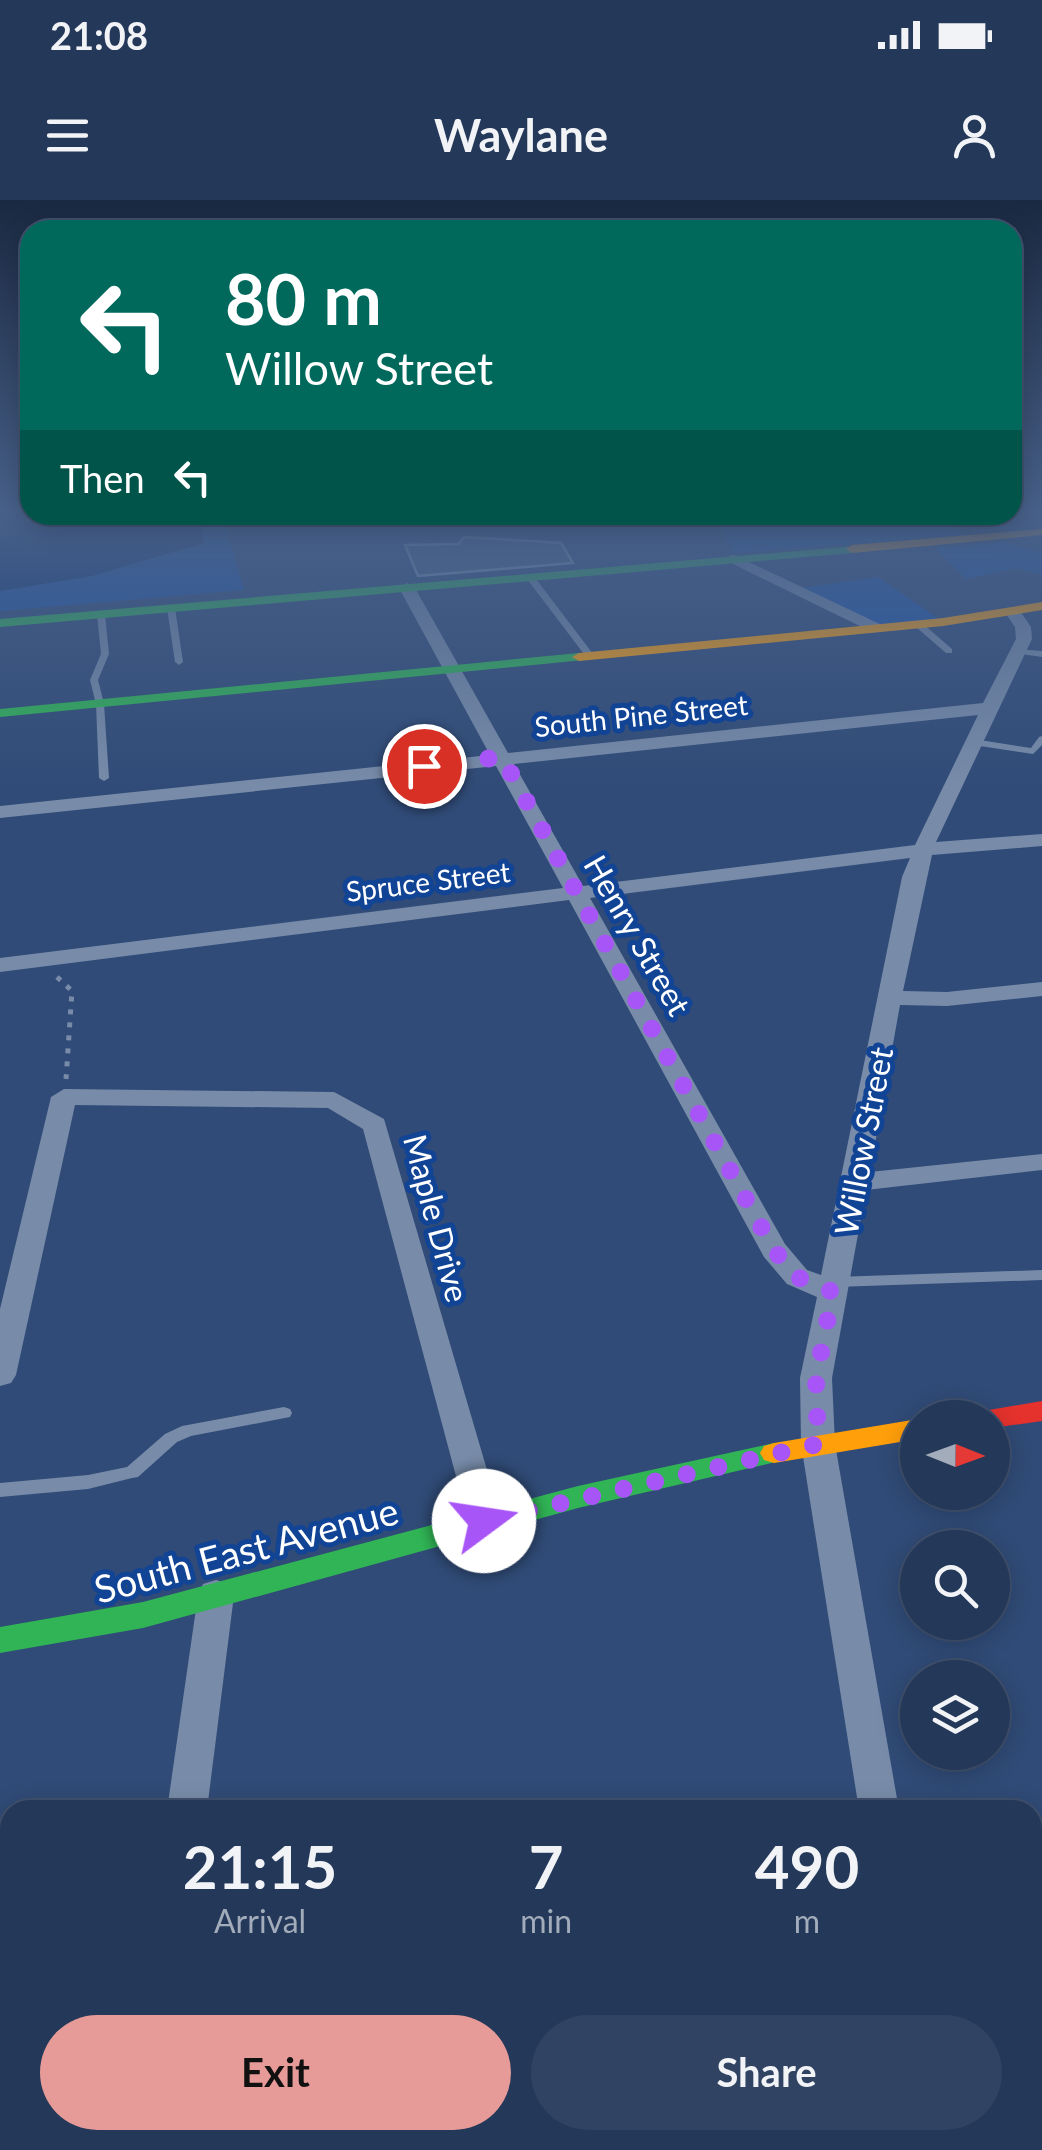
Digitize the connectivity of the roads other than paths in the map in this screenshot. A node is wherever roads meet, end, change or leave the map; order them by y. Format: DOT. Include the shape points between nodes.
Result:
graph roads {
  1 [pos="206,605"];
  2 [pos="416,605"];
  3 [pos="551,605"];
  4 [pos="829,605"];
  5 [pos="1042,606"];
  6 [pos="171,608"];
  7 [pos="101,614"];
  8 [pos="1014,614"];
  9 [pos="0,623"];
  10 [pos="920,624"];
  11 [pos="878,629"];
  12 [pos="949,651"];
  13 [pos="1030,652"];
  14 [pos="590,656"];
  15 [pos="179,662"];
  16 [pos="452,670"];
  17 [pos="100,704"];
  18 [pos="991,708"];
  19 [pos="0,713"];
  20 [pos="1042,739"];
  21 [pos="973,742"];
  22 [pos="502,757"];
  23 [pos="104,778"];
  24 [pos="0,812"];
  25 [pos="1042,840"];
  26 [pos="922,850"];
  27 [pos="576,893"];
  28 [pos="0,964"];
  29 [pos="1042,989"];
  30 [pos="891,998"];
  31 [pos="1042,1162"];
  32 [pos="855,1182"];
  33 [pos="1042,1274"];
  34 [pos="834,1287"];
  35 [pos="0,1375"];
  36 [pos="1042,1411"];
  37 [pos="284,1413"];
  38 [pos="1010,1415"];
  39 [pos="900,1432"];
  40 [pos="818,1444"];
  41 [pos="0,1490"];
  42 [pos="484,1521"];
  43 [pos="216,1595"];
  44 [pos="0,1640"];
  45 [pos="188,1800"];
  46 [pos="877,1800"];
  1 -- 6 [label="main road"];
  2 -- 16 [label="street, Henry Street"];
  3 -- 14 [label="lane"];
  4 -- 11 [label="street"];
  5 -- 8 [label="main road"];
  6 -- 7 [label="main road"];
  6 -- 15 [label="lane"];
  7 -- 9 [label="main road"];
  7 -- 17 [label="lane" via="105,654 94,680"];
  8 -- 10 [label="main road"];
  8 -- 13 [label="street, Willow Street"];
  10 -- 11 [label="main road"];
  10 -- 12 [label="lane"];
  11 -- 14 [label="main road"];
  13 -- 18 [label="street, Willow Street"];
  14 -- 16 [label="main road"];
  16 -- 17 [label="main road"];
  16 -- 22 [label="street, Henry Street"];
  17 -- 19 [label="main road"];
  17 -- 23 [label="lane"];
  18 -- 21 [label="street, Willow Street"];
  18 -- 22 [label="street, South Pine Street"];
  20 -- 21 [label="lane" via="1033,751"];
  21 -- 26 [label="street, Willow Street"];
  22 -- 24 [label="street, South Pine Street"];
  22 -- 27 [label="street, Henry Street"];
  25 -- 26 [label="street, Spruce Street"];
  26 -- 27 [label="street, Spruce Street"];
  26 -- 30 [label="street, Willow Street"];
  27 -- 28 [label="street, Spruce Street"];
  27 -- 34 [label="street, Henry Street" via="774,1250 797,1277"];
  29 -- 30 [label="street"];
  30 -- 32 [label="street, Willow Street"];
  31 -- 32 [label="street"];
  32 -- 34 [label="street, Willow Street"];
  33 -- 34 [label="lane"];
  34 -- 40 [label="street, Willow Street" via="816,1378"];
  35 -- 42 [label="street, Maple Drive" via="64,1097 334,1100 375,1125"];
  36 -- 38 [label="main road"];
  37 -- 41 [label="lane" via="188,1430 132,1472"];
  39 -- 40 [label="main road, South East Avenue"];
  40 -- 42 [label="main road, South East Avenue"];
  40 -- 46 [label="street, Willow Street"];
  42 -- 43 [label="main road, South East Avenue"];
  43 -- 44 [label="main road, South East Avenue" via="115,1622"];
  43 -- 45 [label="street"];
}
